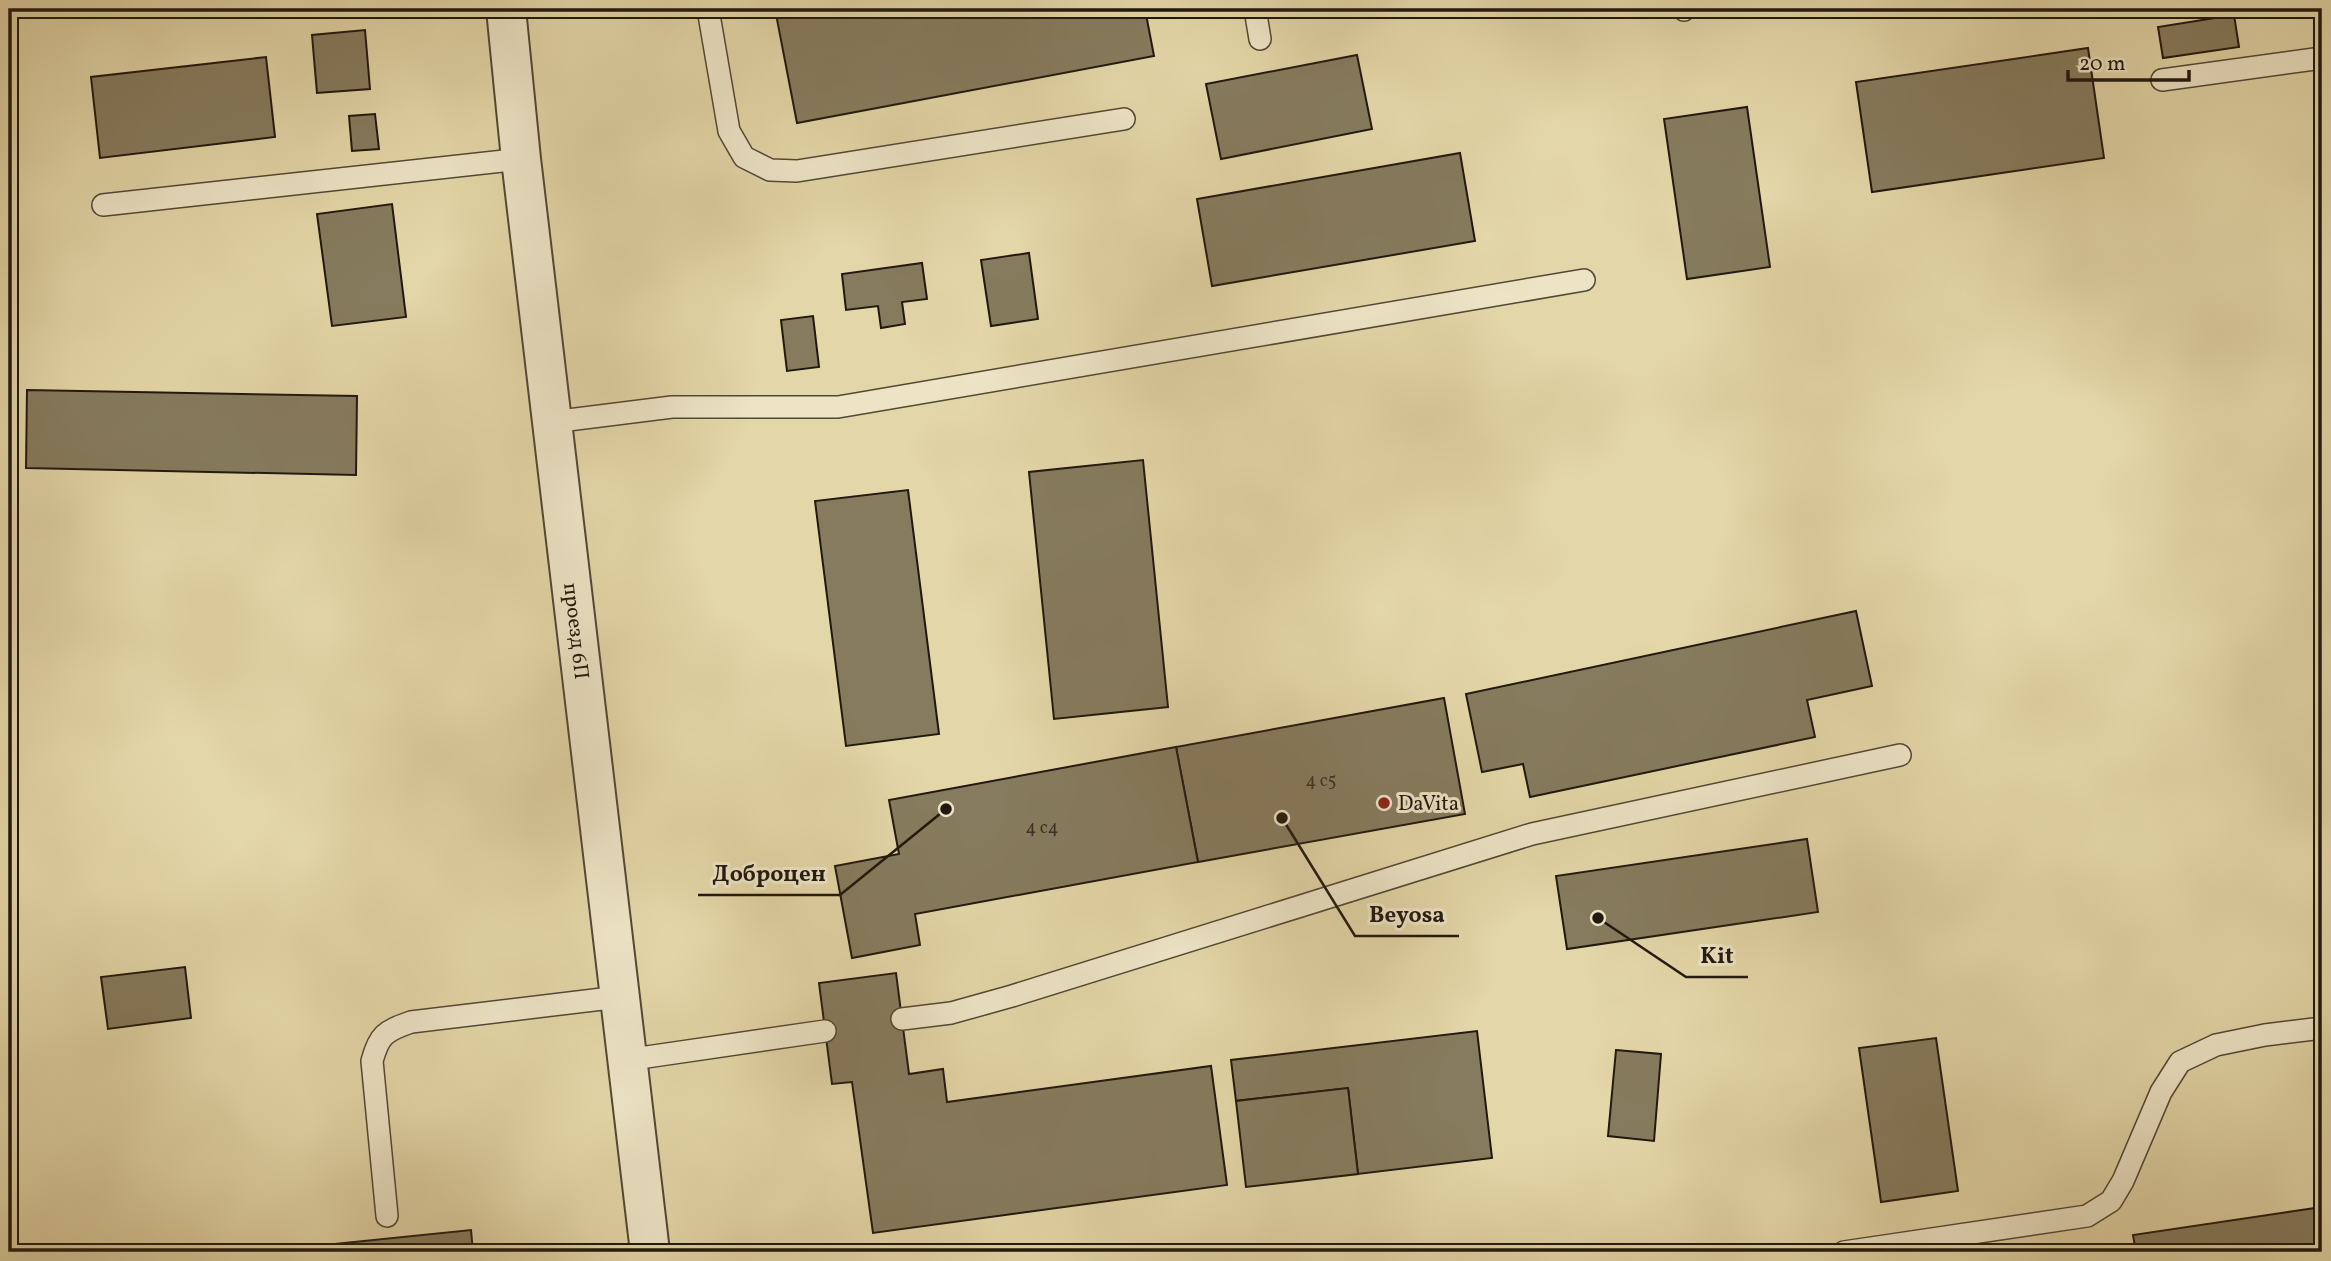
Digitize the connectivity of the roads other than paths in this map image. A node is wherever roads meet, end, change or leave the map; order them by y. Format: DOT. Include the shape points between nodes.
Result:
graph roads {
  1 [pos="506,9"];
  2 [pos="708,9"];
  3 [pos="1255,9"];
  4 [pos="1260,39"];
  5 [pos="2322,58"];
  6 [pos="2162,80"];
  7 [pos="1124,119"];
  8 [pos="521,159"];
  9 [pos="103,205"];
  10 [pos="1584,280"];
  11 [pos="552,422"];
  12 [pos="1900,755"];
  13 [pos="619,997"];
  14 [pos="902,1019"];
  15 [pos="2322,1028"];
  16 [pos="825,1031"];
  17 [pos="626,1060"];
  18 [pos="387,1216"];
  19 [pos="650,1252"];
  20 [pos="1844,1252"];
  1 -- 8 [label="street, проезд 6П"];
  2 -- 7 [label="lane" via="729,131 744,157 770,170 797,171"];
  3 -- 4 [label="lane"];
  5 -- 6 [label="lane"];
  8 -- 9 [label="lane"];
  8 -- 11 [label="street, проезд 6П"];
  10 -- 11 [label="lane" via="838,408 672,407"];
  11 -- 13 [label="street, проезд 6П"];
  12 -- 14 [label="lane" via="1532,834 1012,996 951,1013"];
  13 -- 17 [label="street, проезд 6П"];
  13 -- 18 [label="lane" via="411,1022 390,1029 378,1041 372,1061"];
  15 -- 20 [label="lane" via="2216,1045 2180,1062 2161,1092 2123,1181 2111,1200 2087,1216"];
  16 -- 17 [label="lane"];
  17 -- 19 [label="street, проезд 6П"];
}
